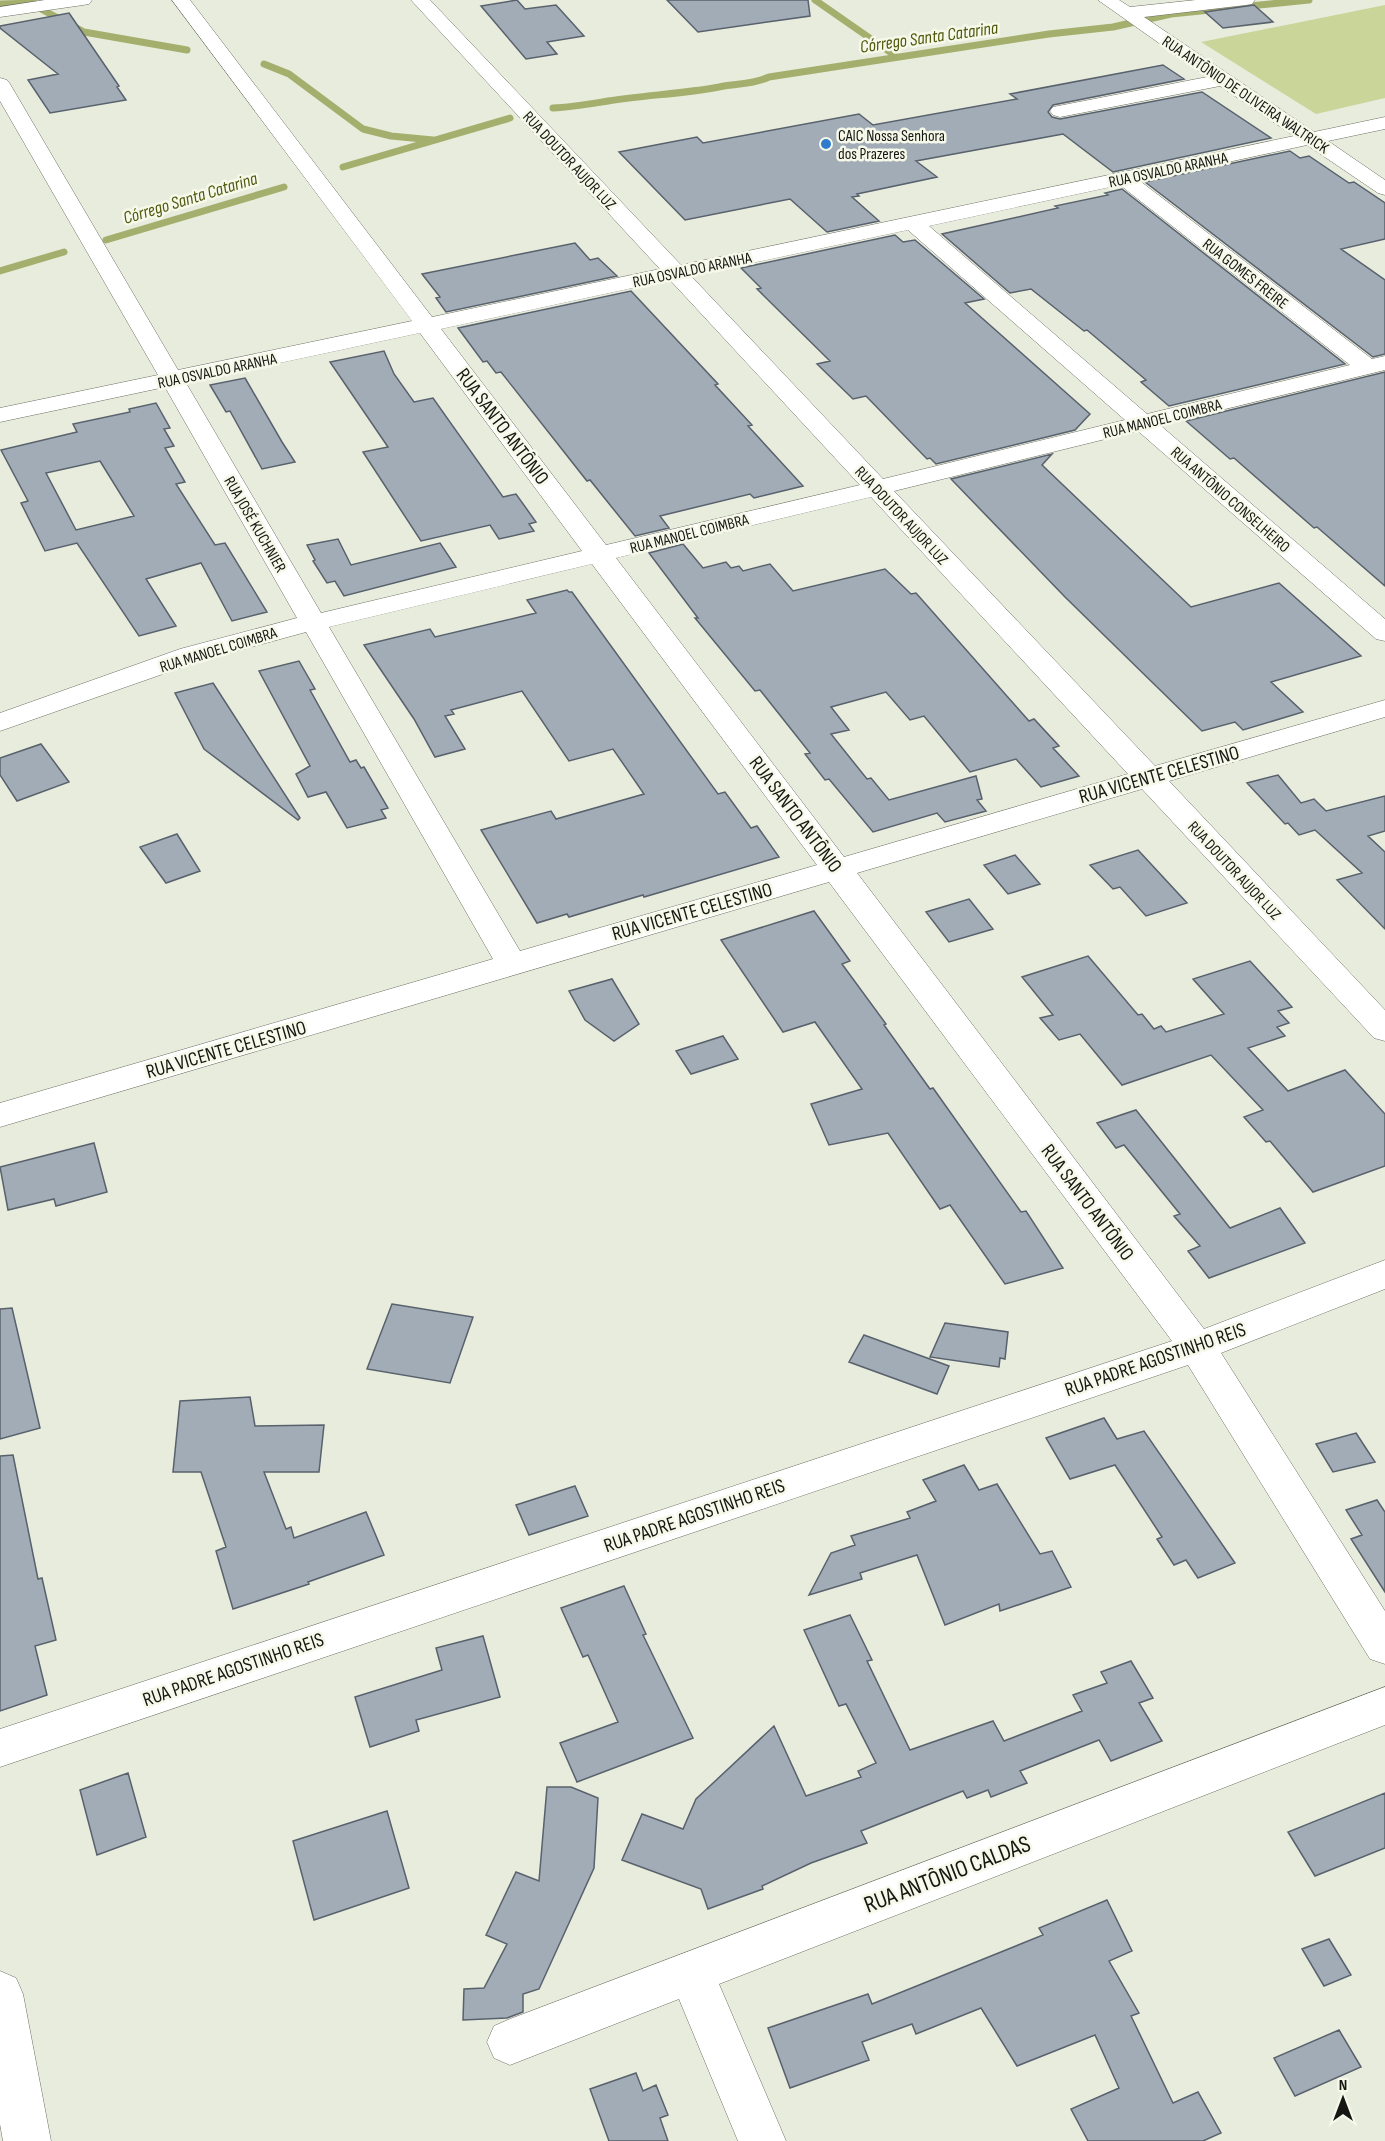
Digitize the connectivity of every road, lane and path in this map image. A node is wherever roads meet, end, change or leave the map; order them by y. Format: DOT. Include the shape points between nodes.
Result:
graph roads {
  1 [pos="83,0"];
  2 [pos="181,0"];
  3 [pos="420,0"];
  4 [pos="1107,0"];
  5 [pos="1246,0"];
  6 [pos="0,12"];
  7 [pos="1136,20"];
  8 [pos="1224,79"];
  9 [pos="0,84"];
  10 [pos="1060,111"];
  11 [pos="1385,123"];
  12 [pos="1311,139"];
  13 [pos="1124,178"];
  14 [pos="1385,189"];
  15 [pos="913,223"];
  16 [pos="675,273"];
  17 [pos="427,326"];
  18 [pos="1377,365"];
  19 [pos="172,379"];
  20 [pos="0,416"];
  21 [pos="1143,422"];
  22 [pos="877,488"];
  23 [pos="599,554"];
  24 [pos="313,622"];
  25 [pos="1385,633"];
  26 [pos="1385,708"];
  27 [pos="0,723"];
  28 [pos="1148,777"];
  29 [pos="837,869"];
  30 [pos="512,964"];
  31 [pos="1385,1030"];
  32 [pos="0,1115"];
  33 [pos="1385,1274"];
  34 [pos="1197,1347"];
  35 [pos="1385,1646"];
  36 [pos="1385,1706"];
  37 [pos="0,1748"];
  38 [pos="691,1972"];
  39 [pos="0,1994"];
  40 [pos="510,2042"];
  41 [pos="27,2141"];
  42 [pos="762,2141"];
  1 -- 6 [label="street"];
  2 -- 17 [label="street, RUA SANTO ANTÔNIO"];
  3 -- 16 [label="street, RUA DOUTOR AUJOR LUZ"];
  4 -- 7 [label="street, RUA ANTÔNIO DE OLIVEIRA WALTRICK"];
  5 -- 7 [label="street"];
  7 -- 8 [label="street, RUA ANTÔNIO DE OLIVEIRA WALTRICK"];
  8 -- 10 [label="street"];
  8 -- 12 [label="street, RUA ANTÔNIO DE OLIVEIRA WALTRICK"];
  9 -- 19 [label="street, RUA JOSÉ KUCHNIER"];
  11 -- 12 [label="street, RUA OSVALDO ARANHA"];
  12 -- 13 [label="street, RUA OSVALDO ARANHA"];
  12 -- 14 [label="street, RUA ANTÔNIO DE OLIVEIRA WALTRICK"];
  13 -- 15 [label="street, RUA OSVALDO ARANHA"];
  13 -- 18 [label="street, RUA GOMES FREIRE"];
  15 -- 16 [label="street, RUA OSVALDO ARANHA"];
  15 -- 21 [label="street, RUA ANTÔNIO CONSELHEIRO"];
  16 -- 17 [label="street, RUA OSVALDO ARANHA"];
  16 -- 22 [label="street, RUA DOUTOR AUJOR LUZ"];
  17 -- 19 [label="street, RUA OSVALDO ARANHA"];
  17 -- 23 [label="street, RUA SANTO ANTÔNIO"];
  18 -- 21 [label="street, RUA MANOEL COIMBRA"];
  19 -- 20 [label="street, RUA OSVALDO ARANHA"];
  19 -- 24 [label="street, RUA JOSÉ KUCHNIER"];
  21 -- 22 [label="street, RUA MANOEL COIMBRA"];
  21 -- 25 [label="street, RUA ANTÔNIO CONSELHEIRO"];
  22 -- 23 [label="street, RUA MANOEL COIMBRA"];
  22 -- 28 [label="street, RUA DOUTOR AUJOR LUZ"];
  23 -- 24 [label="street, RUA MANOEL COIMBRA"];
  23 -- 29 [label="street, RUA SANTO ANTÔNIO"];
  24 -- 27 [label="street, RUA MANOEL COIMBRA" via="190,655"];
  24 -- 30 [label="street, RUA JOSÉ KUCHNIER"];
  26 -- 28 [label="street, RUA VICENTE CELESTINO"];
  28 -- 29 [label="street, RUA VICENTE CELESTINO"];
  28 -- 31 [label="street, RUA DOUTOR AUJOR LUZ"];
  29 -- 30 [label="street, RUA VICENTE CELESTINO"];
  29 -- 34 [label="street, RUA SANTO ANTÔNIO"];
  30 -- 32 [label="street, RUA VICENTE CELESTINO"];
  33 -- 34 [label="street, RUA PADRE AGOSTINHO REIS"];
  34 -- 35 [label="street, RUA SANTO ANTÔNIO"];
  34 -- 37 [label="street, RUA PADRE AGOSTINHO REIS"];
  36 -- 38 [label="street, RUA ANTÔNIO CALDAS"];
  38 -- 40 [label="street, RUA ANTÔNIO CALDAS"];
  38 -- 42 [label="street"];
  39 -- 41 [label="street"];
}
